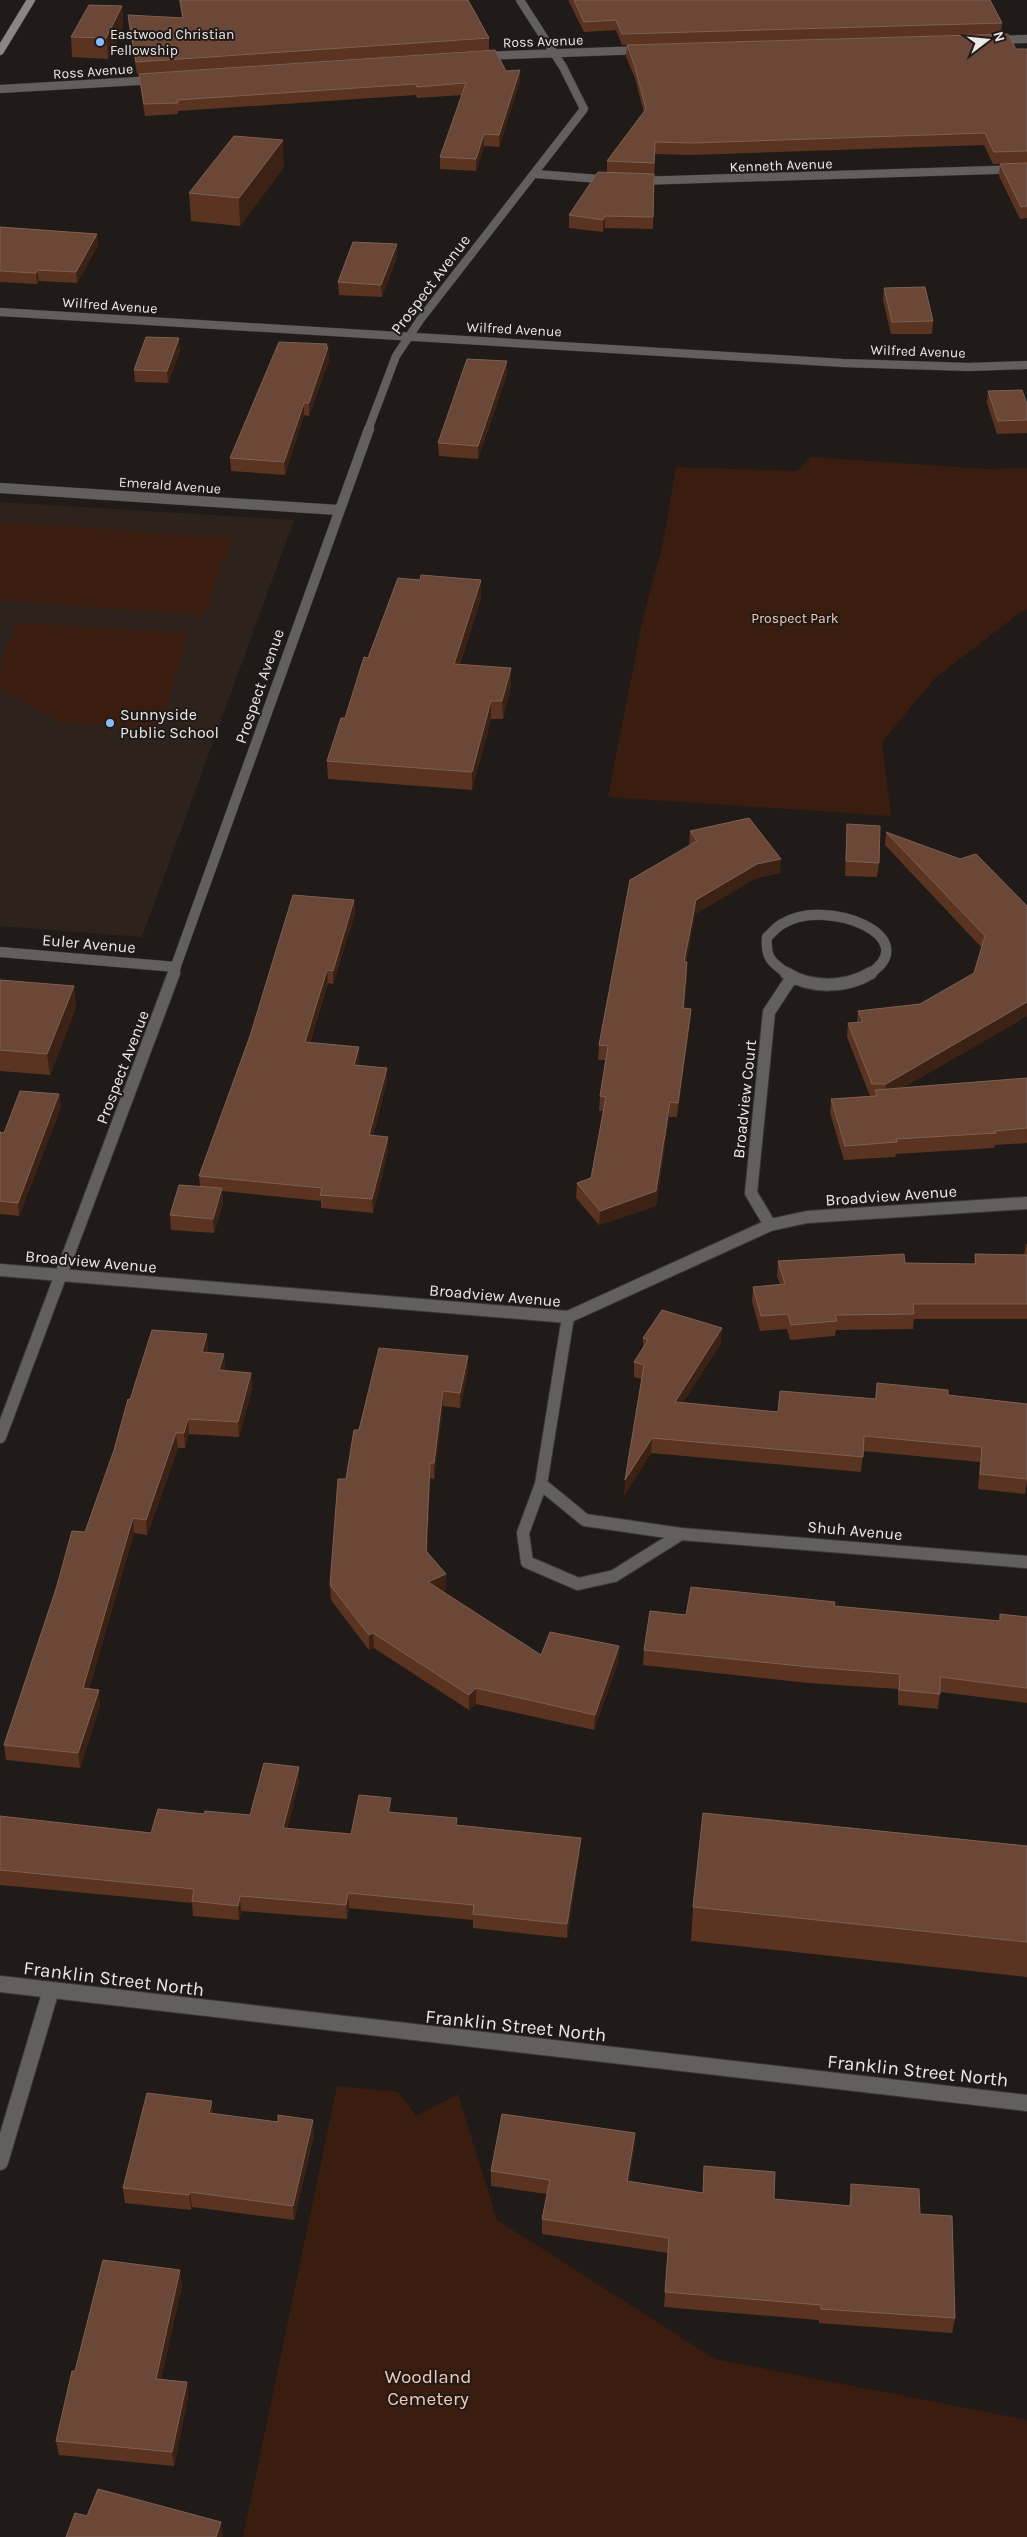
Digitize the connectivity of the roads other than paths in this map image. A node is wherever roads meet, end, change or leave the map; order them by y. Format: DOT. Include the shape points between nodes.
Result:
graph roads {
  1 [pos="31,0"];
  2 [pos="520,0"];
  3 [pos="1027,39"];
  4 [pos="988,40"];
  5 [pos="652,50"];
  6 [pos="0,51"];
  7 [pos="552,52"];
  8 [pos="473,57"];
  9 [pos="166,79"];
  10 [pos="0,89"];
  11 [pos="1027,169"];
  12 [pos="536,174"];
  13 [pos="616,180"];
  14 [pos="625,181"];
  15 [pos="0,312"];
  16 [pos="407,337"];
  17 [pos="1027,365"];
  18 [pos="0,488"];
  19 [pos="338,510"];
  20 [pos="0,952"];
  21 [pos="176,967"];
  22 [pos="792,977"];
  23 [pos="1027,1203"];
  24 [pos="770,1224"];
  25 [pos="0,1270"];
  26 [pos="59,1275"];
  27 [pos="568,1317"];
  28 [pos="0,1437"];
  29 [pos="541,1484"];
  30 [pos="681,1534"];
  31 [pos="1027,1562"];
  32 [pos="0,1984"];
  33 [pos="51,1990"];
  34 [pos="1027,2103"];
  35 [pos="0,2162"];
  1 -- 6 [label="main road"];
  2 -- 7 [label="street, Prospect Avenue"];
  3 -- 4 [label="street"];
  5 -- 7 [label="street, Ross Avenue"];
  7 -- 8 [label="street, Ross Avenue"];
  7 -- 12 [label="street, Prospect Avenue" via="584,109"];
  9 -- 10 [label="street, Ross Avenue"];
  11 -- 14 [label="street, Kenneth Avenue"];
  12 -- 13 [label="street"];
  12 -- 16 [label="street, Prospect Avenue"];
  15 -- 16 [label="street, Wilfred Avenue"];
  16 -- 17 [label="street, Wilfred Avenue" via="843,363 970,367"];
  16 -- 19 [label="street, Prospect Avenue" via="396,356"];
  18 -- 19 [label="street, Emerald Avenue"];
  19 -- 21 [label="street, Prospect Avenue"];
  20 -- 21 [label="street, Euler Avenue"];
  21 -- 26 [label="street, Prospect Avenue"];
  22 -- 22 [label="street" via="819,984 859,980 875,972 884,961 884,942 875,931 842,916 813,914 794,918 773,930 765,941 765,953 771,963"];
  22 -- 24 [label="street, Broadview Court" via="769,1012 751,1194"];
  23 -- 24 [label="street, Broadview Avenue" via="807,1217"];
  24 -- 27 [label="street, Broadview Avenue"];
  25 -- 26 [label="street, Broadview Avenue"];
  26 -- 27 [label="street, Broadview Avenue"];
  26 -- 28 [label="street, Prospect Avenue"];
  27 -- 29 [label="street"];
  29 -- 30 [label="street, Shuh Avenue" via="585,1520"];
  29 -- 30 [label="street" via="523,1533 527,1562 578,1584 614,1576"];
  30 -- 31 [label="street, Shuh Avenue"];
  32 -- 33 [label="street, Franklin Street North"];
  33 -- 34 [label="street, Franklin Street North"];
  33 -- 35 [label="street"];
}
